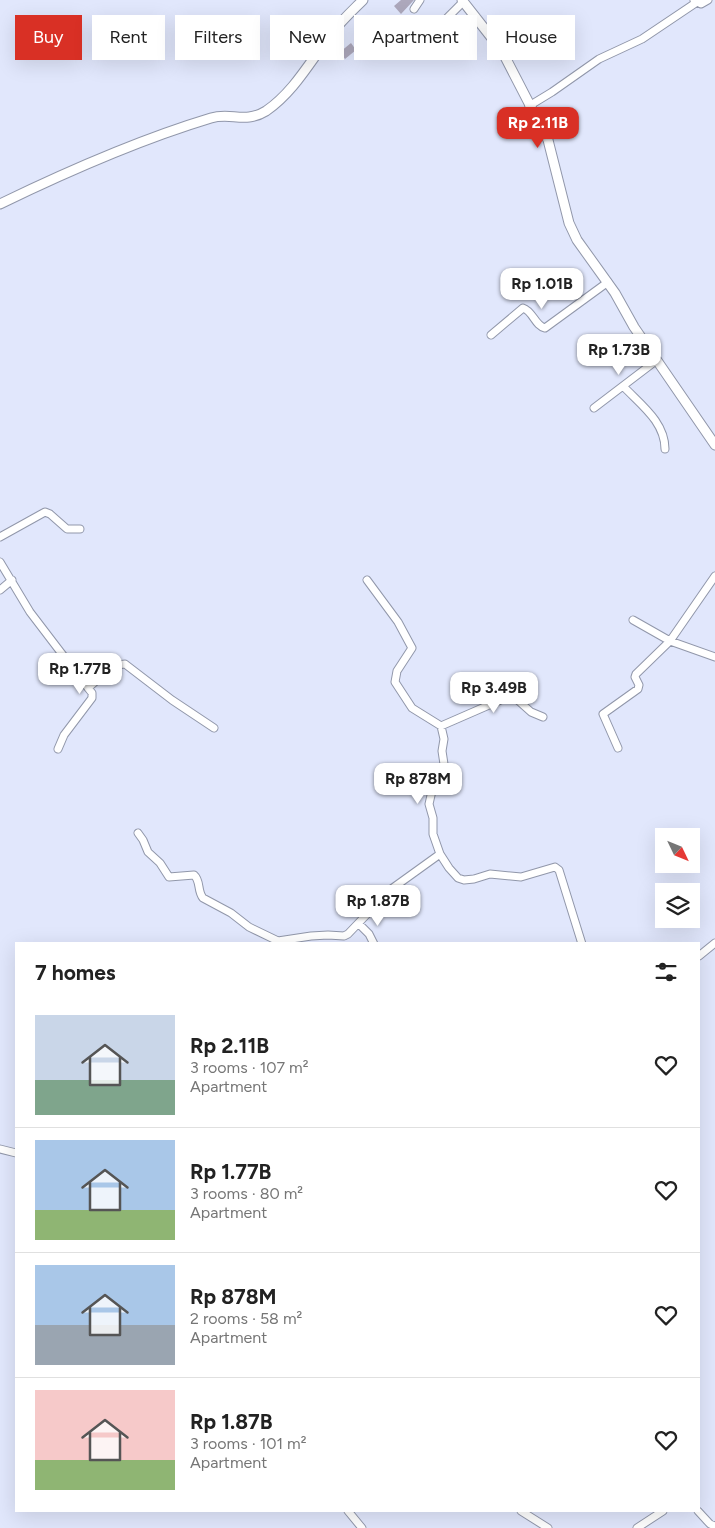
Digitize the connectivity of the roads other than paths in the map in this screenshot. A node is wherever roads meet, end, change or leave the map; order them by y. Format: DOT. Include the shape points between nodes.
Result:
graph roads {
  1 [pos="363,0"];
  2 [pos="420,0"];
  3 [pos="708,0"];
  4 [pos="463,1"];
  5 [pos="695,1"];
  6 [pos="414,9"];
  7 [pos="449,15"];
  8 [pos="530,106"];
  9 [pos="0,204"];
  10 [pos="608,282"];
  11 [pos="491,335"];
  12 [pos="657,360"];
  13 [pos="624,387"];
  14 [pos="594,408"];
  15 [pos="715,445"];
  16 [pos="665,449"];
  17 [pos="80,528"];
  18 [pos="0,537"];
  19 [pos="0,562"];
  20 [pos="715,576"];
  21 [pos="12,580"];
  22 [pos="366,580"];
  23 [pos="0,590"];
  24 [pos="633,620"];
  25 [pos="670,641"];
  26 [pos="715,657"];
  27 [pos="88,688"];
  28 [pos="543,717"];
  29 [pos="441,726"];
  30 [pos="214,728"];
  31 [pos="618,748"];
  32 [pos="58,749"];
  33 [pos="138,833"];
  34 [pos="440,854"];
  35 [pos="359,924"];
  36 [pos="373,942"];
  37 [pos="581,942"];
  38 [pos="715,943"];
  39 [pos="700,955"];
  40 [pos="0,1149"];
  41 [pos="15,1153"];
  42 [pos="349,1512"];
  43 [pos="523,1512"];
  44 [pos="661,1512"];
  45 [pos="699,1512"];
  46 [pos="715,1526"];
  47 [pos="362,1528"];
  48 [pos="548,1528"];
  49 [pos="637,1528"];
  1 -- 9 [label="street" via="342,20 279,101 259,115 213,117 128,147"];
  2 -- 6 [label="street"];
  3 -- 5 [label="street" via="702,4"];
  4 -- 7 [label="street"];
  4 -- 8 [label="street" via="502,52"];
  5 -- 8 [label="street" via="642,39 599,59"];
  8 -- 10 [label="street" via="548,140 573,232"];
  10 -- 11 [label="street" via="545,328 523,308"];
  10 -- 12 [label="street"];
  12 -- 13 [label="street"];
  12 -- 15 [label="street"];
  13 -- 14 [label="street"];
  13 -- 16 [label="street" via="658,422 665,439"];
  17 -- 18 [label="street" via="67,529 45,512"];
  19 -- 21 [label="street"];
  20 -- 25 [label="street"];
  21 -- 23 [label="street"];
  21 -- 27 [label="street" via="30,612"];
  22 -- 29 [label="street" via="411,644 395,682 412,708"];
  24 -- 25 [label="street"];
  25 -- 26 [label="street"];
  25 -- 31 [label="street" via="636,674 638,689 603,714"];
  27 -- 30 [label="street" via="125,664"];
  27 -- 32 [label="street" via="92,698 68,729"];
  28 -- 29 [label="street" via="531,712 512,694"];
  29 -- 34 [label="street" via="446,776 432,791 429,804 433,834"];
  33 -- 35 [label="street" via="148,852 169,877 194,875 203,898 274,940 344,936"];
  34 -- 35 [label="street" via="390,890"];
  34 -- 37 [label="street" via="448,868 464,880 490,874 520,877 555,867 559,870"];
  35 -- 36 [label="street"];
  38 -- 39 [label="street"];
  40 -- 41 [label="street"];
  42 -- 47 [label="street"];
  43 -- 48 [label="street"];
  44 -- 49 [label="street"];
  45 -- 46 [label="street"];
}
